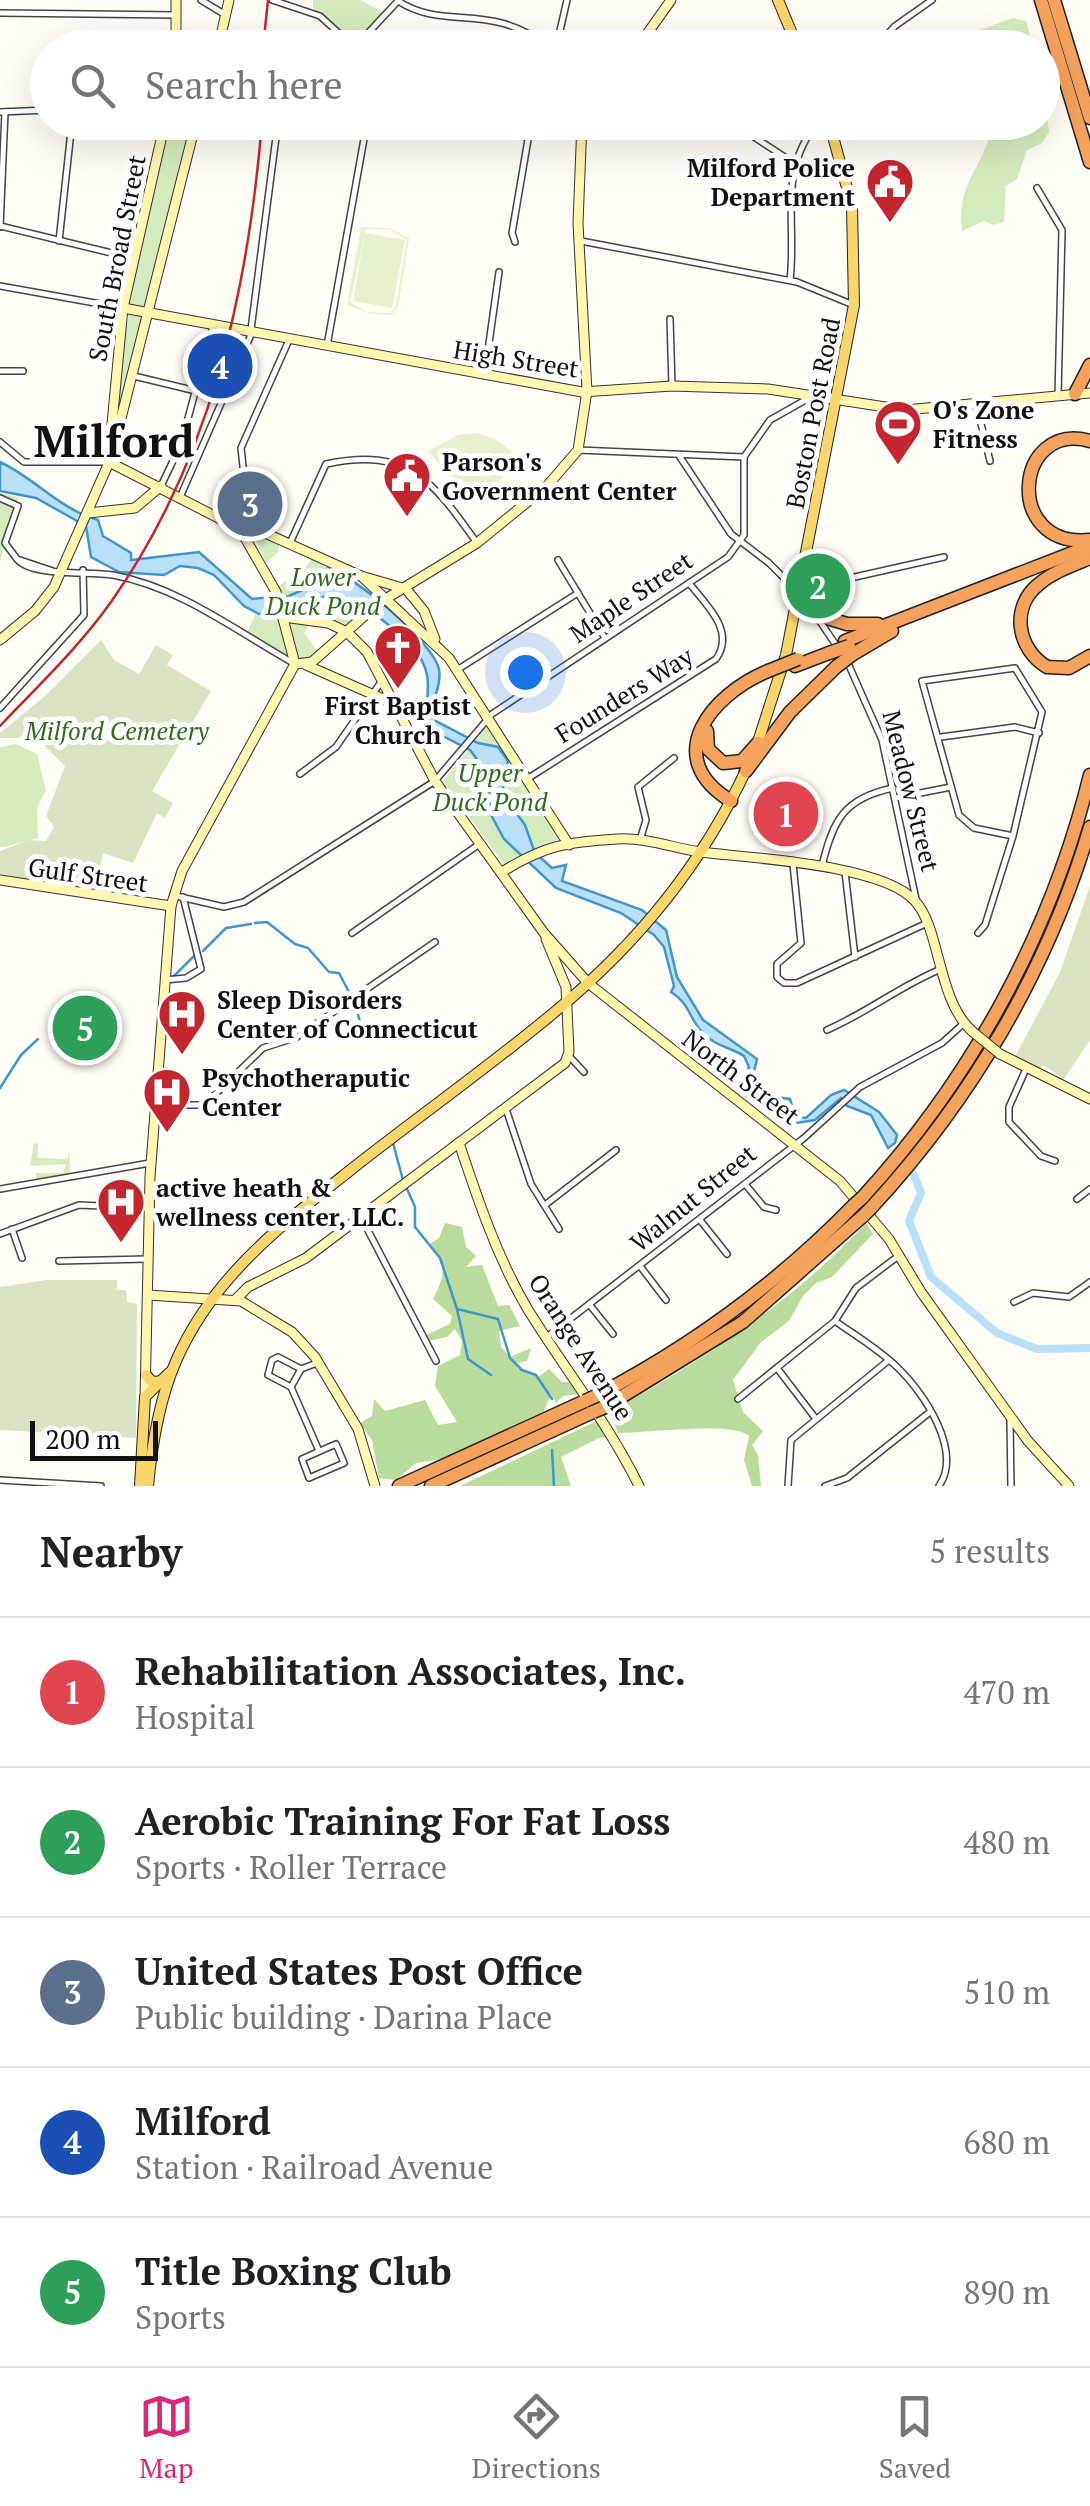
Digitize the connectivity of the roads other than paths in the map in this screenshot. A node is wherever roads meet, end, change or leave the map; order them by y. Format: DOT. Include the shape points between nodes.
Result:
graph roads {
  1 [pos="176,0"];
  2 [pos="201,0"];
  3 [pos="229,0"];
  4 [pos="272,0"];
  5 [pos="310,0"];
  6 [pos="398,0"];
  7 [pos="567,0"];
  8 [pos="671,0"];
  9 [pos="778,0"];
  10 [pos="932,0"];
  11 [pos="1041,0"];
  12 [pos="1054,0"];
  13 [pos="307,8"];
  14 [pos="0,13"];
  15 [pos="176,15"];
  16 [pos="227,15"];
  17 [pos="176,30"];
  18 [pos="223,30"];
  19 [pos="338,30"];
  20 [pos="369,30"];
  21 [pos="530,30"];
  22 [pos="558,30"];
  23 [pos="650,30"];
  24 [pos="790,30"];
  25 [pos="891,30"];
  26 [pos="1050,30"];
  27 [pos="1060,63"];
  28 [pos="30,111"];
  29 [pos="2,112"];
  30 [pos="1090,118"];
  31 [pos="70,140"];
  32 [pos="161,140"];
  33 [pos="192,140"];
  34 [pos="276,140"];
  35 [pos="364,140"];
  36 [pos="528,140"];
  37 [pos="581,140"];
  38 [pos="759,140"];
  39 [pos="804,140"];
  40 [pos="833,140"];
  41 [pos="1090,162"];
  42 [pos="794,163"];
  43 [pos="1037,188"];
  44 [pos="1,193"];
  45 [pos="0,227"];
  46 [pos="578,240"];
  47 [pos="59,241"];
  48 [pos="514,242"];
  49 [pos="135,259"];
  50 [pos="500,272"];
  51 [pos="790,280"];
  52 [pos="0,286"];
  53 [pos="854,305"];
  54 [pos="123,308"];
  55 [pos="150,314"];
  56 [pos="670,319"];
  57 [pos="213,326"];
  58 [pos="251,333"];
  59 [pos="289,340"];
  60 [pos="327,346"];
  61 [pos="1088,369"];
  62 [pos="23,370"];
  63 [pos="0,371"];
  64 [pos="484,375"];
  65 [pos="134,376"];
  66 [pos="672,386"];
  67 [pos="196,392"];
  68 [pos="587,392"];
  69 [pos="1085,392"];
  70 [pos="813,396"];
  71 [pos="1058,396"];
  72 [pos="836,399"];
  73 [pos="976,403"];
  74 [pos="115,432"];
  75 [pos="1090,441"];
  76 [pos="0,442"];
  77 [pos="578,450"];
  78 [pos="680,456"];
  79 [pos="744,457"];
  80 [pos="990,461"];
  81 [pos="109,462"];
  82 [pos="161,486"];
  83 [pos="99,487"];
  84 [pos="181,496"];
  85 [pos="0,498"];
  86 [pos="103,509"];
  87 [pos="84,518"];
  88 [pos="224,518"];
  89 [pos="237,527"];
  90 [pos="742,542"];
  91 [pos="478,543"];
  92 [pos="1090,543"];
  93 [pos="290,544"];
  94 [pos="1090,556"];
  95 [pos="944,557"];
  96 [pos="558,560"];
  97 [pos="83,570"];
  98 [pos="58,571"];
  99 [pos="361,576"];
  100 [pos="689,583"];
  101 [pos="406,589"];
  102 [pos="578,593"];
  103 [pos="800,594"];
  104 [pos="378,605"];
  105 [pos="282,614"];
  106 [pos="814,614"];
  107 [pos="911,619"];
  108 [pos="346,632"];
  109 [pos="605,638"];
  110 [pos="0,640"];
  111 [pos="436,642"];
  112 [pos="849,647"];
  113 [pos="1090,656"];
  114 [pos="301,665"];
  115 [pos="458,670"];
  116 [pos="767,674"];
  117 [pos="381,682"];
  118 [pos="375,693"];
  119 [pos="390,702"];
  120 [pos="0,708"];
  121 [pos="488,718"];
  122 [pos="1039,733"];
  123 [pos="941,737"];
  124 [pos="758,743"];
  125 [pos="674,758"];
  126 [pos="746,771"];
  127 [pos="300,774"];
  128 [pos="1090,775"];
  129 [pos="527,779"];
  130 [pos="434,781"];
  131 [pos="951,786"];
  132 [pos="893,788"];
  133 [pos="895,798"];
  134 [pos="731,801"];
  135 [pos="1090,827"];
  136 [pos="1013,836"];
  137 [pos="640,840"];
  138 [pos="481,843"];
  139 [pos="569,844"];
  140 [pos="701,852"];
  141 [pos="794,861"];
  142 [pos="822,866"];
  143 [pos="502,872"];
  144 [pos="845,872"];
  145 [pos="0,880"];
  146 [pos="175,900"];
  147 [pos="917,902"];
  148 [pos="925,924"];
  149 [pos="352,933"];
  150 [pos="544,933"];
  151 [pos="978,934"];
  152 [pos="435,942"];
  153 [pos="854,957"];
  154 [pos="941,969"];
  155 [pos="165,980"];
  156 [pos="588,983"];
  157 [pos="566,1000"];
  158 [pos="964,1024"];
  159 [pos="828,1030"];
  160 [pos="569,1056"];
  161 [pos="1026,1069"];
  162 [pos="584,1072"];
  163 [pos="1090,1099"];
  164 [pos="154,1105"];
  165 [pos="506,1110"];
  166 [pos="459,1143"];
  167 [pos="795,1143"];
  168 [pos="616,1150"];
  169 [pos="1055,1161"];
  170 [pos="150,1162"];
  171 [pos="745,1184"];
  172 [pos="1090,1188"];
  173 [pos="0,1189"];
  174 [pos="1077,1199"];
  175 [pos="545,1205"];
  176 [pos="862,1207"];
  177 [pos="148,1208"];
  178 [pos="776,1210"];
  179 [pos="362,1217"];
  180 [pos="700,1220"];
  181 [pos="559,1229"];
  182 [pos="12,1230"];
  183 [pos="0,1234"];
  184 [pos="727,1254"];
  185 [pos="900,1255"];
  186 [pos="22,1258"];
  187 [pos="147,1259"];
  188 [pos="59,1261"];
  189 [pos="640,1266"];
  190 [pos="1090,1282"];
  191 [pos="148,1295"];
  192 [pos="212,1298"];
  193 [pos="235,1300"];
  194 [pos="666,1300"];
  195 [pos="1014,1302"];
  196 [pos="590,1304"];
  197 [pos="835,1321"];
  198 [pos="613,1334"];
  199 [pos="546,1337"];
  200 [pos="889,1360"];
  201 [pos="436,1361"];
  202 [pos="318,1362"];
  203 [pos="175,1364"];
  204 [pos="776,1368"];
  205 [pos="301,1369"];
  206 [pos="146,1375"];
  207 [pos="164,1381"];
  208 [pos="291,1388"];
  209 [pos="145,1397"];
  210 [pos="738,1399"];
  211 [pos="595,1404"];
  212 [pos="930,1412"];
  213 [pos="1010,1417"];
  214 [pos="816,1418"];
  215 [pos="144,1424"];
  216 [pos="319,1450"];
  217 [pos="0,1480"];
  218 [pos="20,1484"];
  219 [pos="100,1486"];
  220 [pos="140,1486"];
  221 [pos="148,1486"];
  222 [pos="375,1486"];
  223 [pos="398,1486"];
  224 [pos="431,1486"];
  225 [pos="639,1486"];
  226 [pos="790,1486"];
  227 [pos="825,1486"];
  228 [pos="939,1486"];
  229 [pos="1011,1486"];
  230 [pos="1069,1486"];
  1 -- 15 [label="main road"];
  2 -- 16 [label="street"];
  3 -- 16 [label="main road"];
  4 -- 13 [label="street"];
  5 -- 13 [label="street"];
  6 -- 20 [label="street"];
  6 -- 21 [label="street" via="416,10 485,12"];
  7 -- 22 [label="street"];
  8 -- 23 [label="main road"];
  9 -- 24 [label="main road"];
  10 -- 25 [label="street"];
  11 -- 26 [label="highway"];
  12 -- 30 [label="highway"];
  13 -- 19 [label="street"];
  14 -- 15 [label="street"];
  15 -- 17 [label="main road"];
  16 -- 18 [label="main road"];
  27 -- 41 [label="highway"];
  28 -- 29 [label="street"];
  29 -- 44 [label="street"];
  31 -- 47 [label="street"];
  32 -- 49 [label="main road, South Broad Street"];
  33 -- 55 [label="main road"];
  34 -- 58 [label="street"];
  35 -- 60 [label="street"];
  36 -- 48 [label="street"];
  37 -- 46 [label="main road"];
  38 -- 42 [label="street"];
  39 -- 42 [label="street"];
  40 -- 53 [label="main road, Boston Post Road" via="852,206"];
  42 -- 51 [label="street"];
  43 -- 71 [label="street" via="1062,230"];
  44 -- 45 [label="street"];
  45 -- 47 [label="street"];
  46 -- 51 [label="street"];
  46 -- 68 [label="main road"];
  47 -- 49 [label="street"];
  49 -- 54 [label="main road, South Broad Street"];
  50 -- 64 [label="street"];
  51 -- 53 [label="street"];
  52 -- 54 [label="street, High Street"];
  53 -- 72 [label="main road, Boston Post Road"];
  54 -- 55 [label="main road, High Street"];
  54 -- 74 [label="main road, South Broad Street"];
  55 -- 57 [label="main road, High Street"];
  55 -- 65 [label="main road"];
  56 -- 66 [label="street"];
  57 -- 58 [label="main road, High Street"];
  57 -- 67 [label="street"];
  58 -- 59 [label="main road, High Street"];
  58 -- 84 [label="street"];
  59 -- 60 [label="main road, High Street"];
  59 -- 88 [label="street" via="241,448 244,475"];
  60 -- 64 [label="main road, High Street"];
  61 -- 69 [label="highway"];
  62 -- 63 [label="street"];
  64 -- 68 [label="main road, High Street"];
  65 -- 67 [label="street"];
  65 -- 74 [label="main road"];
  66 -- 68 [label="main road, High Street"];
  66 -- 70 [label="main road, High Street"];
  67 -- 82 [label="street"];
  68 -- 77 [label="main road"];
  69 -- 71 [label="main road, High Street"];
  70 -- 72 [label="main road, High Street"];
  70 -- 79 [label="street" via="770,420"];
  71 -- 73 [label="main road, High Street"];
  72 -- 73 [label="main road, High Street" via="905,410"];
  72 -- 103 [label="main road, Boston Post Road"];
  73 -- 80 [label="street"];
  74 -- 81 [label="main road"];
  75 -- 92 [label="highway" via="1066,439 1046,449 1031,470 1028,491 1047,529"];
  76 -- 81 [label="street" via="18,460"];
  77 -- 78 [label="street"];
  77 -- 91 [label="main road" via="547,486"];
  78 -- 79 [label="street"];
  78 -- 90 [label="street, Meadow Street" via="724,526"];
  79 -- 90 [label="street"];
  81 -- 82 [label="main road"];
  81 -- 83 [label="main road"];
  82 -- 84 [label="main road"];
  82 -- 86 [label="main road" via="135,508"];
  83 -- 86 [label="main road"];
  83 -- 87 [label="main road"];
  84 -- 88 [label="main road"];
  85 -- 98 [label="street" via="18,506 5,543 17,559"];
  86 -- 87 [label="main road"];
  87 -- 98 [label="main road"];
  88 -- 89 [label="main road"];
  89 -- 93 [label="main road"];
  89 -- 105 [label="main road"];
  90 -- 100 [label="street, Maple Street"];
  90 -- 103 [label="street, Meadow Street"];
  91 -- 93 [label="street" via="429,478 384,458 326,464"];
  91 -- 101 [label="main road"];
  92 -- 107 [label="highway"];
  93 -- 99 [label="main road"];
  94 -- 107 [label="highway"];
  94 -- 113 [label="highway" via="1035,588 1020,624 1026,648 1046,667 1069,668"];
  95 -- 106 [label="street" via="837,581"];
  96 -- 102 [label="street"];
  97 -- 98 [label="street"];
  97 -- 114 [label="street" via="153,583"];
  97 -- 120 [label="street" via="84,615"];
  98 -- 110 [label="main road" via="43,603"];
  99 -- 101 [label="main road"];
  99 -- 104 [label="main road"];
  100 -- 109 [label="street, Maple Street"];
  100 -- 129 [label="street, Founders Way" via="723,630 716,660"];
  101 -- 104 [label="main road"];
  101 -- 111 [label="main road" via="424,610"];
  102 -- 109 [label="street"];
  102 -- 115 [label="street"];
  103 -- 106 [label="main road, Meadow Street"];
  103 -- 124 [label="main road, Boston Post Road"];
  104 -- 108 [label="main road"];
  104 -- 111 [label="main road"];
  105 -- 108 [label="main road" via="315,618"];
  105 -- 114 [label="main road"];
  106 -- 107 [label="highway" via="853,625"];
  106 -- 132 [label="street, Meadow Street" via="864,693"];
  107 -- 112 [label="highway"];
  108 -- 114 [label="main road"];
  108 -- 117 [label="main road, North Street" via="372,658"];
  109 -- 121 [label="street, Maple Street"];
  111 -- 115 [label="main road"];
  112 -- 116 [label="highway, bridge"];
  112 -- 126 [label="highway, bridge"];
  114 -- 118 [label="main road, North Street"];
  114 -- 146 [label="main road" via="182,871"];
  115 -- 121 [label="main road"];
  116 -- 124 [label="highway" via="727,698 706,740 711,754 728,764"];
  116 -- 134 [label="highway" via="725,693 701,732 703,773"];
  117 -- 118 [label="street"];
  117 -- 119 [label="main road, North Street"];
  118 -- 119 [label="main road, North Street"];
  118 -- 127 [label="street" via="336,748"];
  119 -- 130 [label="main road, North Street"];
  121 -- 129 [label="main road"];
  121 -- 130 [label="street, Maple Street"];
  122 -- 123 [label="street" via="1014,727"];
  122 -- 123 [label="street" via="1042,712 1015,668 922,682"];
  122 -- 136 [label="street"];
  123 -- 131 [label="street"];
  124 -- 126 [label="main road, Boston Post Road"];
  125 -- 137 [label="street" via="638,787 646,820"];
  126 -- 134 [label="main road, Boston Post Road"];
  128 -- 176 [label="highway" via="1057,882 1006,996 944,1096"];
  129 -- 139 [label="main road"];
  130 -- 138 [label="main road, North Street"];
  130 -- 146 [label="street, Maple Street" via="240,904"];
  131 -- 133 [label="street"];
  131 -- 136 [label="street" via="965,822"];
  132 -- 133 [label="street, Meadow Street"];
  132 -- 142 [label="street" via="856,798 836,824"];
  133 -- 147 [label="street, Meadow Street"];
  134 -- 140 [label="main road, Boston Post Road"];
  135 -- 176 [label="highway" via="1050,936 994,1045 934,1133"];
  136 -- 151 [label="street"];
  137 -- 139 [label="main road"];
  137 -- 140 [label="main road"];
  138 -- 143 [label="main road, North Street"];
  138 -- 149 [label="street"];
  139 -- 143 [label="main road" via="537,850"];
  140 -- 141 [label="main road"];
  140 -- 156 [label="main road, Boston Post Road" via="654,915"];
  141 -- 142 [label="main road"];
  141 -- 153 [label="street" via="801,943 777,964 777,976 794,984"];
  142 -- 144 [label="main road"];
  143 -- 150 [label="main road, North Street"];
  144 -- 147 [label="main road"];
  144 -- 153 [label="street"];
  145 -- 146 [label="main road, Gulf Street"];
  146 -- 155 [label="main road"];
  146 -- 155 [label="street" via="200,950 200,969"];
  147 -- 148 [label="main road"];
  148 -- 153 [label="street"];
  148 -- 154 [label="main road"];
  150 -- 156 [label="main road, North Street"];
  150 -- 157 [label="main road"];
  152 -- 164 [label="street" via="297,1037 267,1045 204,1105"];
  154 -- 158 [label="main road"];
  154 -- 159 [label="street"];
  155 -- 164 [label="main road"];
  156 -- 157 [label="main road, Boston Post Road"];
  156 -- 167 [label="main road, North Street"];
  157 -- 160 [label="main road"];
  157 -- 192 [label="main road, Boston Post Road" via="277,1229"];
  158 -- 161 [label="main road, bridge"];
  158 -- 167 [label="street, Walnut Street" via="852,1094"];
  160 -- 162 [label="street"];
  160 -- 165 [label="main road"];
  161 -- 163 [label="main road"];
  161 -- 169 [label="street" via="1009,1122 1041,1156"];
  164 -- 170 [label="main road"];
  165 -- 166 [label="main road"];
  165 -- 175 [label="street" via="530,1184"];
  166 -- 179 [label="main road"];
  166 -- 199 [label="main road, Orange Avenue" via="492,1235"];
  167 -- 171 [label="street, Walnut Street"];
  167 -- 185 [label="main road, North Street" via="840,1181"];
  168 -- 175 [label="street"];
  170 -- 173 [label="street"];
  170 -- 177 [label="main road"];
  171 -- 178 [label="street"];
  171 -- 180 [label="street, Walnut Street"];
  172 -- 174 [label="street"];
  175 -- 181 [label="street"];
  176 -- 211 [label="highway" via="740,1307"];
  177 -- 182 [label="street" via="78,1205"];
  177 -- 187 [label="main road"];
  179 -- 193 [label="main road"];
  179 -- 201 [label="street"];
  180 -- 184 [label="street"];
  180 -- 189 [label="street, Walnut Street"];
  182 -- 183 [label="street"];
  182 -- 186 [label="street"];
  185 -- 197 [label="street" via="856,1288"];
  185 -- 213 [label="main road, North Street"];
  187 -- 188 [label="street"];
  187 -- 191 [label="main road"];
  189 -- 194 [label="street"];
  189 -- 196 [label="street, Walnut Street"];
  190 -- 195 [label="street" via="1069,1297 1033,1293"];
  191 -- 192 [label="main road"];
  191 -- 206 [label="main road"];
  192 -- 193 [label="main road"];
  192 -- 203 [label="main road, Boston Post Road"];
  193 -- 202 [label="main road" via="285,1326"];
  196 -- 198 [label="street"];
  196 -- 199 [label="street, Walnut Street"];
  197 -- 200 [label="street"];
  197 -- 204 [label="street"];
  199 -- 225 [label="main road, Orange Avenue" via="604,1418"];
  200 -- 212 [label="street"];
  200 -- 214 [label="street"];
  202 -- 205 [label="street"];
  202 -- 222 [label="main road" via="362,1436"];
  203 -- 207 [label="main road, Boston Post Road"];
  203 -- 221 [label="main road, Boston Post Road" via="157,1422"];
  204 -- 210 [label="street"];
  204 -- 214 [label="street"];
  205 -- 208 [label="street"];
  205 -- 208 [label="street" via="278,1356 272,1360 268,1374"];
  206 -- 207 [label="main road"];
  206 -- 209 [label="main road"];
  207 -- 209 [label="main road, Boston Post Road"];
  208 -- 216 [label="street"];
  209 -- 215 [label="main road, Boston Post Road"];
  211 -- 223 [label="highway"];
  211 -- 224 [label="highway"];
  212 -- 227 [label="street" via="847,1478"];
  212 -- 228 [label="street" via="946,1462"];
  213 -- 229 [label="street"];
  213 -- 230 [label="main road, North Street"];
  214 -- 226 [label="street" via="790,1442"];
  215 -- 220 [label="main road, Boston Post Road"];
  215 -- 221 [label="main road, Boston Post Road"];
  216 -- 216 [label="street" via="338,1444 345,1462 310,1478 302,1460"];
  217 -- 218 [label="street"];
  218 -- 219 [label="street"];
}
